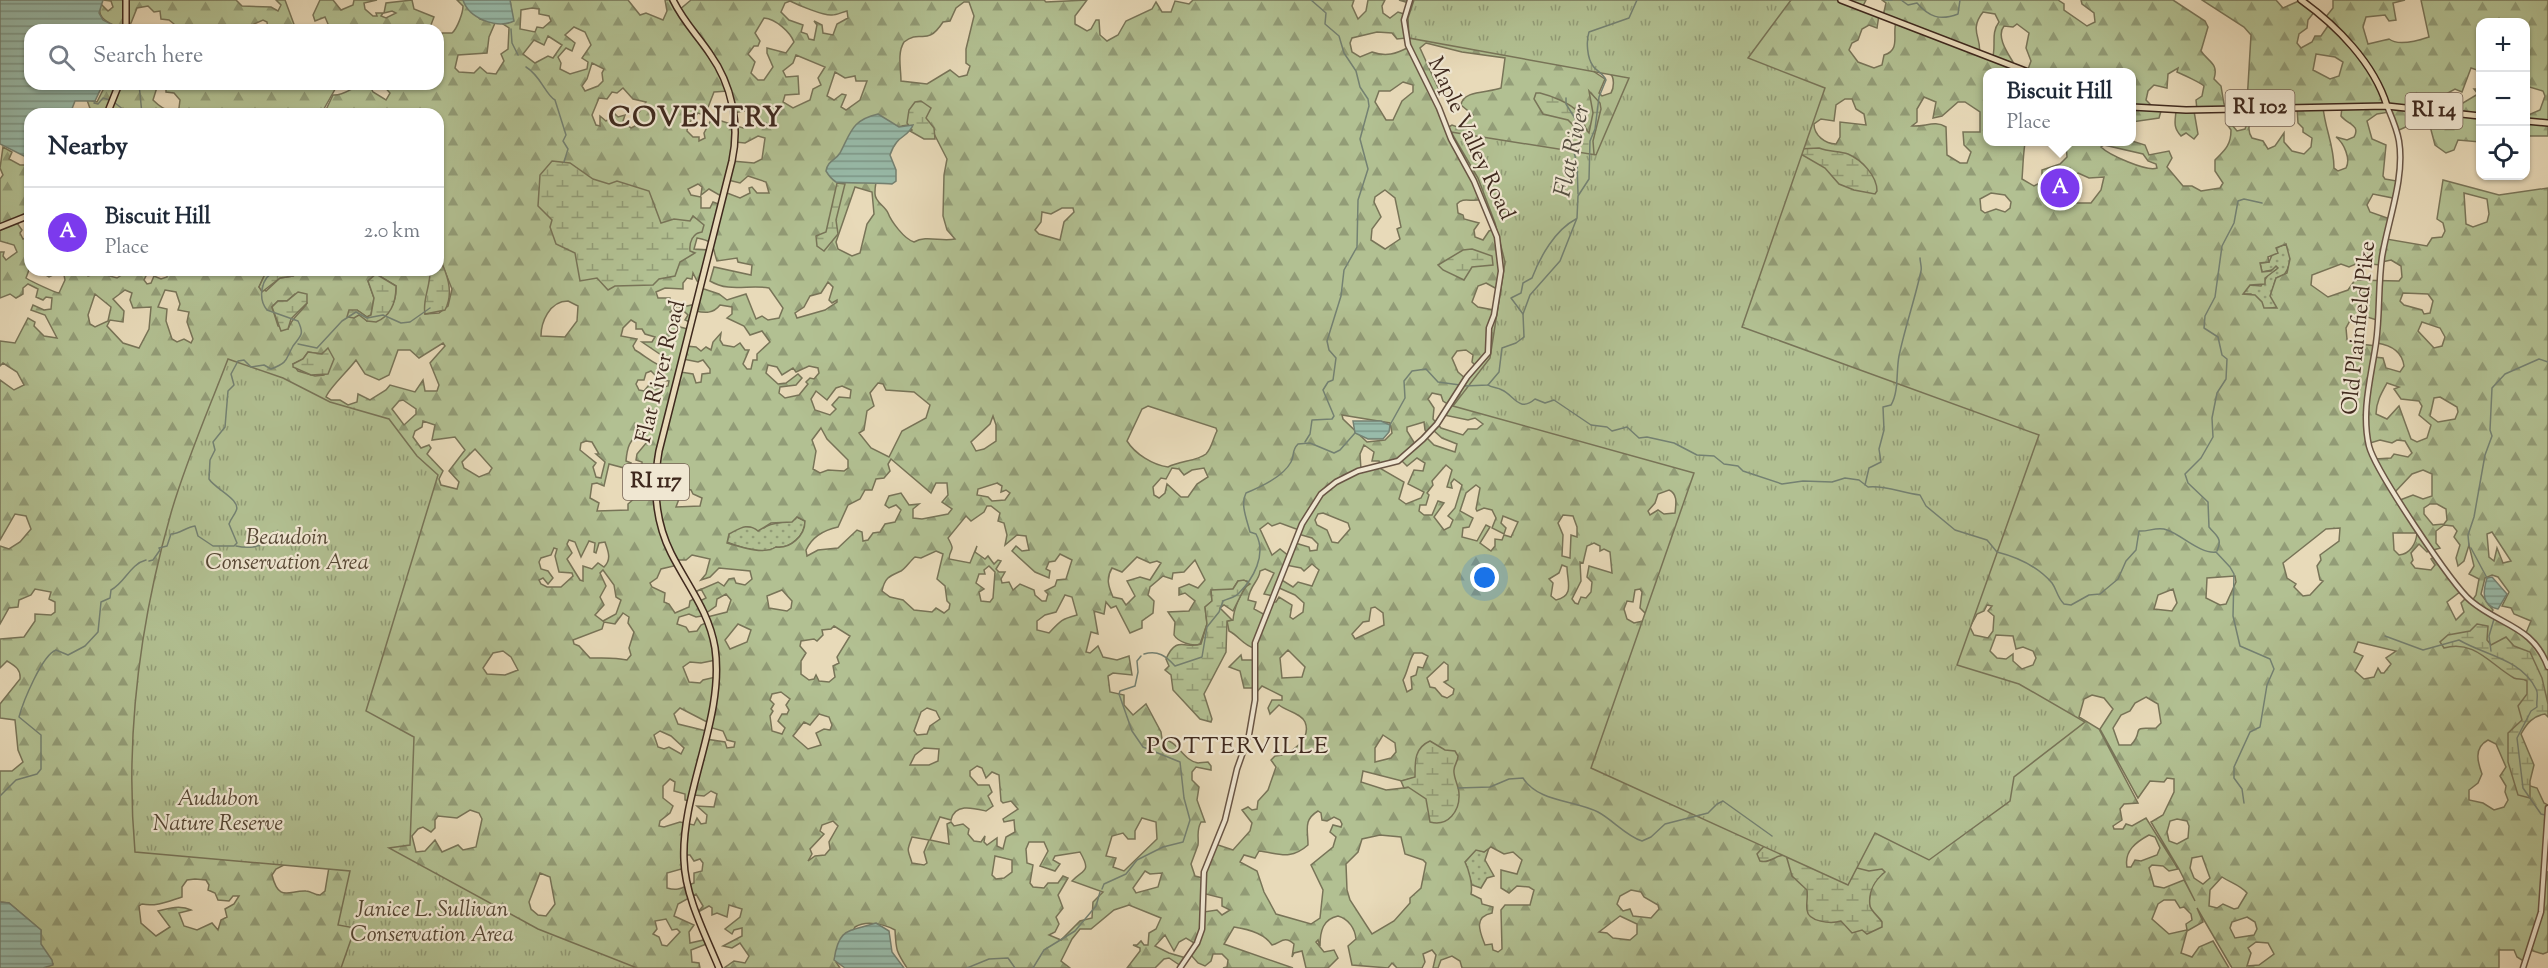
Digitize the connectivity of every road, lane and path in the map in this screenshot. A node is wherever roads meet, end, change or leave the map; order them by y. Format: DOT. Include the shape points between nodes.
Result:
graph roads {
  1 [pos="126,0"];
  2 [pos="674,0"];
  3 [pos="1410,0"];
  4 [pos="1841,0"];
  5 [pos="2301,0"];
  6 [pos="126,24"];
  7 [pos="2018,68"];
  8 [pos="117,90"];
  9 [pos="2387,106"];
  10 [pos="2136,107"];
  11 [pos="109,108"];
  12 [pos="2476,115"];
  13 [pos="2530,121"];
  14 [pos="2548,123"];
  15 [pos="24,217"];
  16 [pos="0,227"];
  17 [pos="2548,667"];
  18 [pos="2548,808"];
  19 [pos="719,968"];
  20 [pos="1180,968"];
  21 [pos="2523,968"];
  1 -- 6 [label="main road"];
  2 -- 19 [label="main road, Flat River Road / RI 117" via="719,68 735,125 732,161 659,451 656,478 664,536 702,605 715,649 715,695 686,832 684,859 690,893"];
  3 -- 20 [label="street, Maple Valley Road" via="1404,20 1408,45 1497,237 1501,271 1488,353 1467,377 1439,422 1400,460 1358,471 1334,483 1321,494 1302,524 1255,643 1255,700 1249,735 1225,820 1204,872 1202,929"];
  4 -- 7 [label="main road"];
  5 -- 9 [label="main road, RI 14" via="2346,41 2374,77"];
  8 -- 11 [label="main road"];
  9 -- 10 [label="main road, RI 102" via="2186,110"];
  9 -- 12 [label="main road, RI 14"];
  9 -- 17 [label="street, Old Plainfield Pike" via="2397,132 2400,156 2382,258 2379,318 2366,411 2370,447 2381,471 2456,584 2476,605 2527,635"];
  13 -- 14 [label="main road"];
  15 -- 16 [label="main road"];
  18 -- 21 [label="street" via="2541,912"];
}
